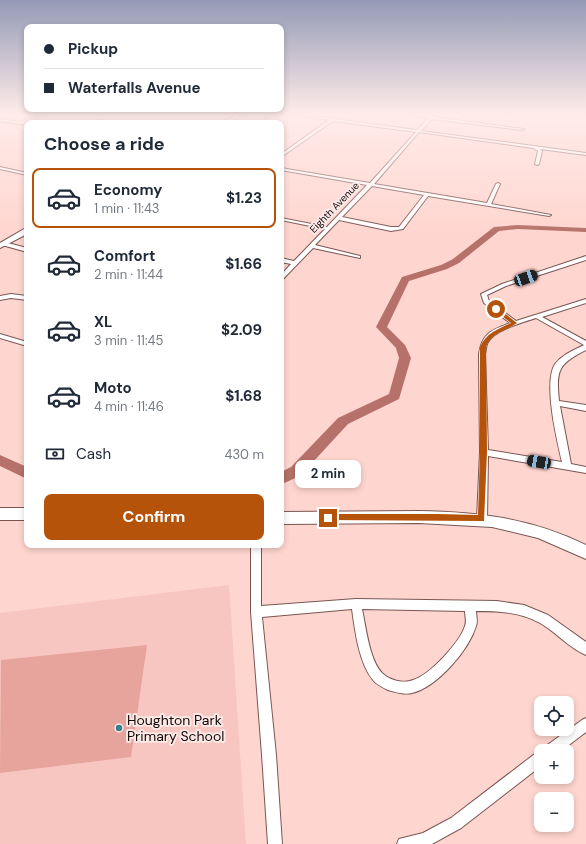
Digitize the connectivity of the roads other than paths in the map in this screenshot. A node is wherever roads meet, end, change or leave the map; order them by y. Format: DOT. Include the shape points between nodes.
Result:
graph roads {
  1 [pos="397,154"];
  2 [pos="540,154"];
  3 [pos="537,164"];
  4 [pos="0,168"];
  5 [pos="284,170"];
  6 [pos="24,173"];
  7 [pos="498,184"];
  8 [pos="370,185"];
  9 [pos="427,194"];
  10 [pos="488,205"];
  11 [pos="549,215"];
  12 [pos="338,218"];
  13 [pos="284,220"];
  14 [pos="327,228"];
  15 [pos="24,233"];
  16 [pos="2,245"];
  17 [pos="311,246"];
  18 [pos="24,249"];
  19 [pos="358,256"];
  20 [pos="586,258"];
  21 [pos="284,261"];
  22 [pos="295,263"];
  23 [pos="284,275"];
  24 [pos="0,298"];
  25 [pos="24,298"];
  26 [pos="586,301"];
  27 [pos="538,317"];
  28 [pos="515,323"];
  29 [pos="0,336"];
  30 [pos="24,343"];
  31 [pos="586,345"];
  32 [pos="556,403"];
  33 [pos="586,408"];
  34 [pos="484,452"];
  35 [pos="567,466"];
  36 [pos="586,470"];
  37 [pos="0,514"];
  38 [pos="24,514"];
  39 [pos="284,518"];
  40 [pos="482,519"];
  41 [pos="256,548"];
  42 [pos="586,552"];
  43 [pos="356,604"];
  44 [pos="470,606"];
  45 [pos="256,612"];
  46 [pos="586,649"];
  47 [pos="586,724"];
  48 [pos="560,744"];
  49 [pos="534,763"];
  50 [pos="275,844"];
  51 [pos="404,844"];
  1 -- 8 [label="street, Eighth Avenue"];
  2 -- 3 [label="street"];
  4 -- 6 [label="street"];
  5 -- 8 [label="street"];
  7 -- 10 [label="street"];
  8 -- 9 [label="street"];
  8 -- 12 [label="street, Eighth Avenue"];
  9 -- 10 [label="street"];
  9 -- 12 [label="street" via="401,228 391,229"];
  10 -- 11 [label="street"];
  12 -- 14 [label="street, Eighth Avenue"];
  13 -- 14 [label="street"];
  14 -- 17 [label="street, Eighth Avenue"];
  15 -- 16 [label="main road"];
  16 -- 18 [label="street"];
  17 -- 19 [label="street"];
  17 -- 22 [label="street, Eighth Avenue"];
  20 -- 28 [label="street" via="484,294 486,302"];
  21 -- 22 [label="street"];
  22 -- 23 [label="street, Eighth Avenue"];
  24 -- 25 [label="street"];
  26 -- 27 [label="street"];
  27 -- 28 [label="street"];
  27 -- 31 [label="street"];
  28 -- 34 [label="street" via="490,335 483,347"];
  29 -- 30 [label="street"];
  31 -- 32 [label="street" via="563,361 555,372"];
  32 -- 33 [label="street"];
  32 -- 35 [label="street"];
  34 -- 35 [label="street"];
  34 -- 40 [label="street"];
  35 -- 36 [label="street"];
  37 -- 38 [label="main road"];
  39 -- 40 [label="main road"];
  40 -- 42 [label="main road" via="540,531"];
  41 -- 45 [label="street"];
  43 -- 44 [label="street"];
  43 -- 44 [label="street" via="365,646 377,676 392,685 402,687 413,687 426,681 455,653 465,640 471,624"];
  43 -- 45 [label="street"];
  44 -- 46 [label="street" via="524,610 544,618"];
  45 -- 50 [label="street"];
  47 -- 48 [label="street"];
  49 -- 51 [label="street" via="456,823 425,840"];
}
